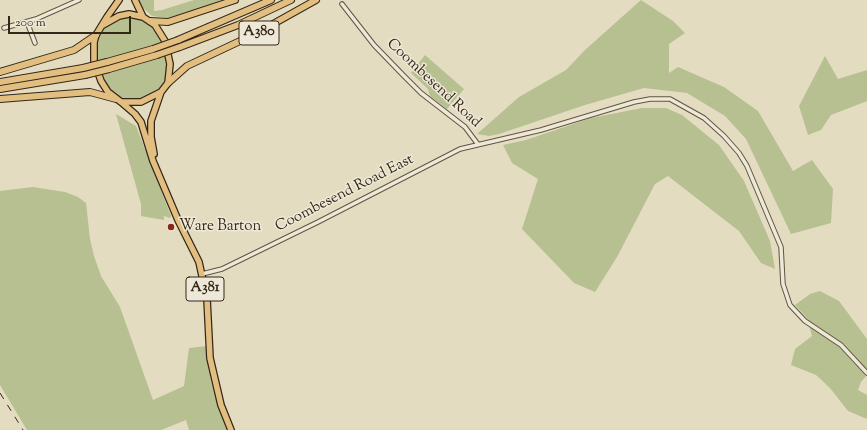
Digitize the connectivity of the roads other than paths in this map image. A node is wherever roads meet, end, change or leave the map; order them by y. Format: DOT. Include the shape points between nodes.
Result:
graph roads {
  1 [pos="79,0"];
  2 [pos="119,0"];
  3 [pos="135,0"];
  4 [pos="235,0"];
  5 [pos="271,0"];
  6 [pos="291,0"];
  7 [pos="316,0"];
  8 [pos="342,4"];
  9 [pos="143,17"];
  10 [pos="150,20"];
  11 [pos="27,22"];
  12 [pos="103,25"];
  13 [pos="4,28"];
  14 [pos="96,35"];
  15 [pos="35,43"];
  16 [pos="0,72"];
  17 [pos="0,82"];
  18 [pos="168,83"];
  19 [pos="0,89"];
  20 [pos="161,92"];
  21 [pos="0,99"];
  22 [pos="119,100"];
  23 [pos="477,143"];
  24 [pos="156,165"];
  25 [pos="202,274"];
  26 [pos="867,373"];
  27 [pos="230,429"];
  1 -- 11 [label="street" via="56,12"];
  2 -- 12 [label="main road"];
  3 -- 9 [label="main road"];
  4 -- 10 [label="highway, A380" via="168,22"];
  5 -- 17 [label="highway, A380, bridge" via="178,40 107,62"];
  6 -- 19 [label="highway, A380, bridge" via="238,25 157,55 85,75"];
  7 -- 18 [label="highway, A380" via="258,33 187,66"];
  8 -- 23 [label="street, Coombesend Road" via="388,60 421,93 465,127"];
  9 -- 10 [label="main road"];
  9 -- 12 [label="main road" via="123,15"];
  10 -- 18 [label="main road" via="160,31 167,48 170,64"];
  11 -- 13 [label="street"];
  11 -- 15 [label="street"];
  12 -- 14 [label="main road"];
  14 -- 16 [label="highway" via="74,50"];
  14 -- 22 [label="main road" via="94,54 97,68 104,87"];
  18 -- 20 [label="main road"];
  20 -- 22 [label="main road" via="141,102"];
  20 -- 24 [label="main road, A381" via="152,115 151,129"];
  21 -- 22 [label="highway" via="90,92"];
  22 -- 24 [label="main road, A381" via="136,114 141,122"];
  23 -- 25 [label="street, Coombesend Road East" via="447,155 222,269"];
  23 -- 26 [label="street, Coombesend Road East" via="541,130 650,99 670,100 684,105 724,136 747,166 780,247 783,284 790,305 805,321 841,345"];
  24 -- 25 [label="main road, A381"];
  25 -- 27 [label="main road, A381" via="207,299 210,358 221,405"];
}
